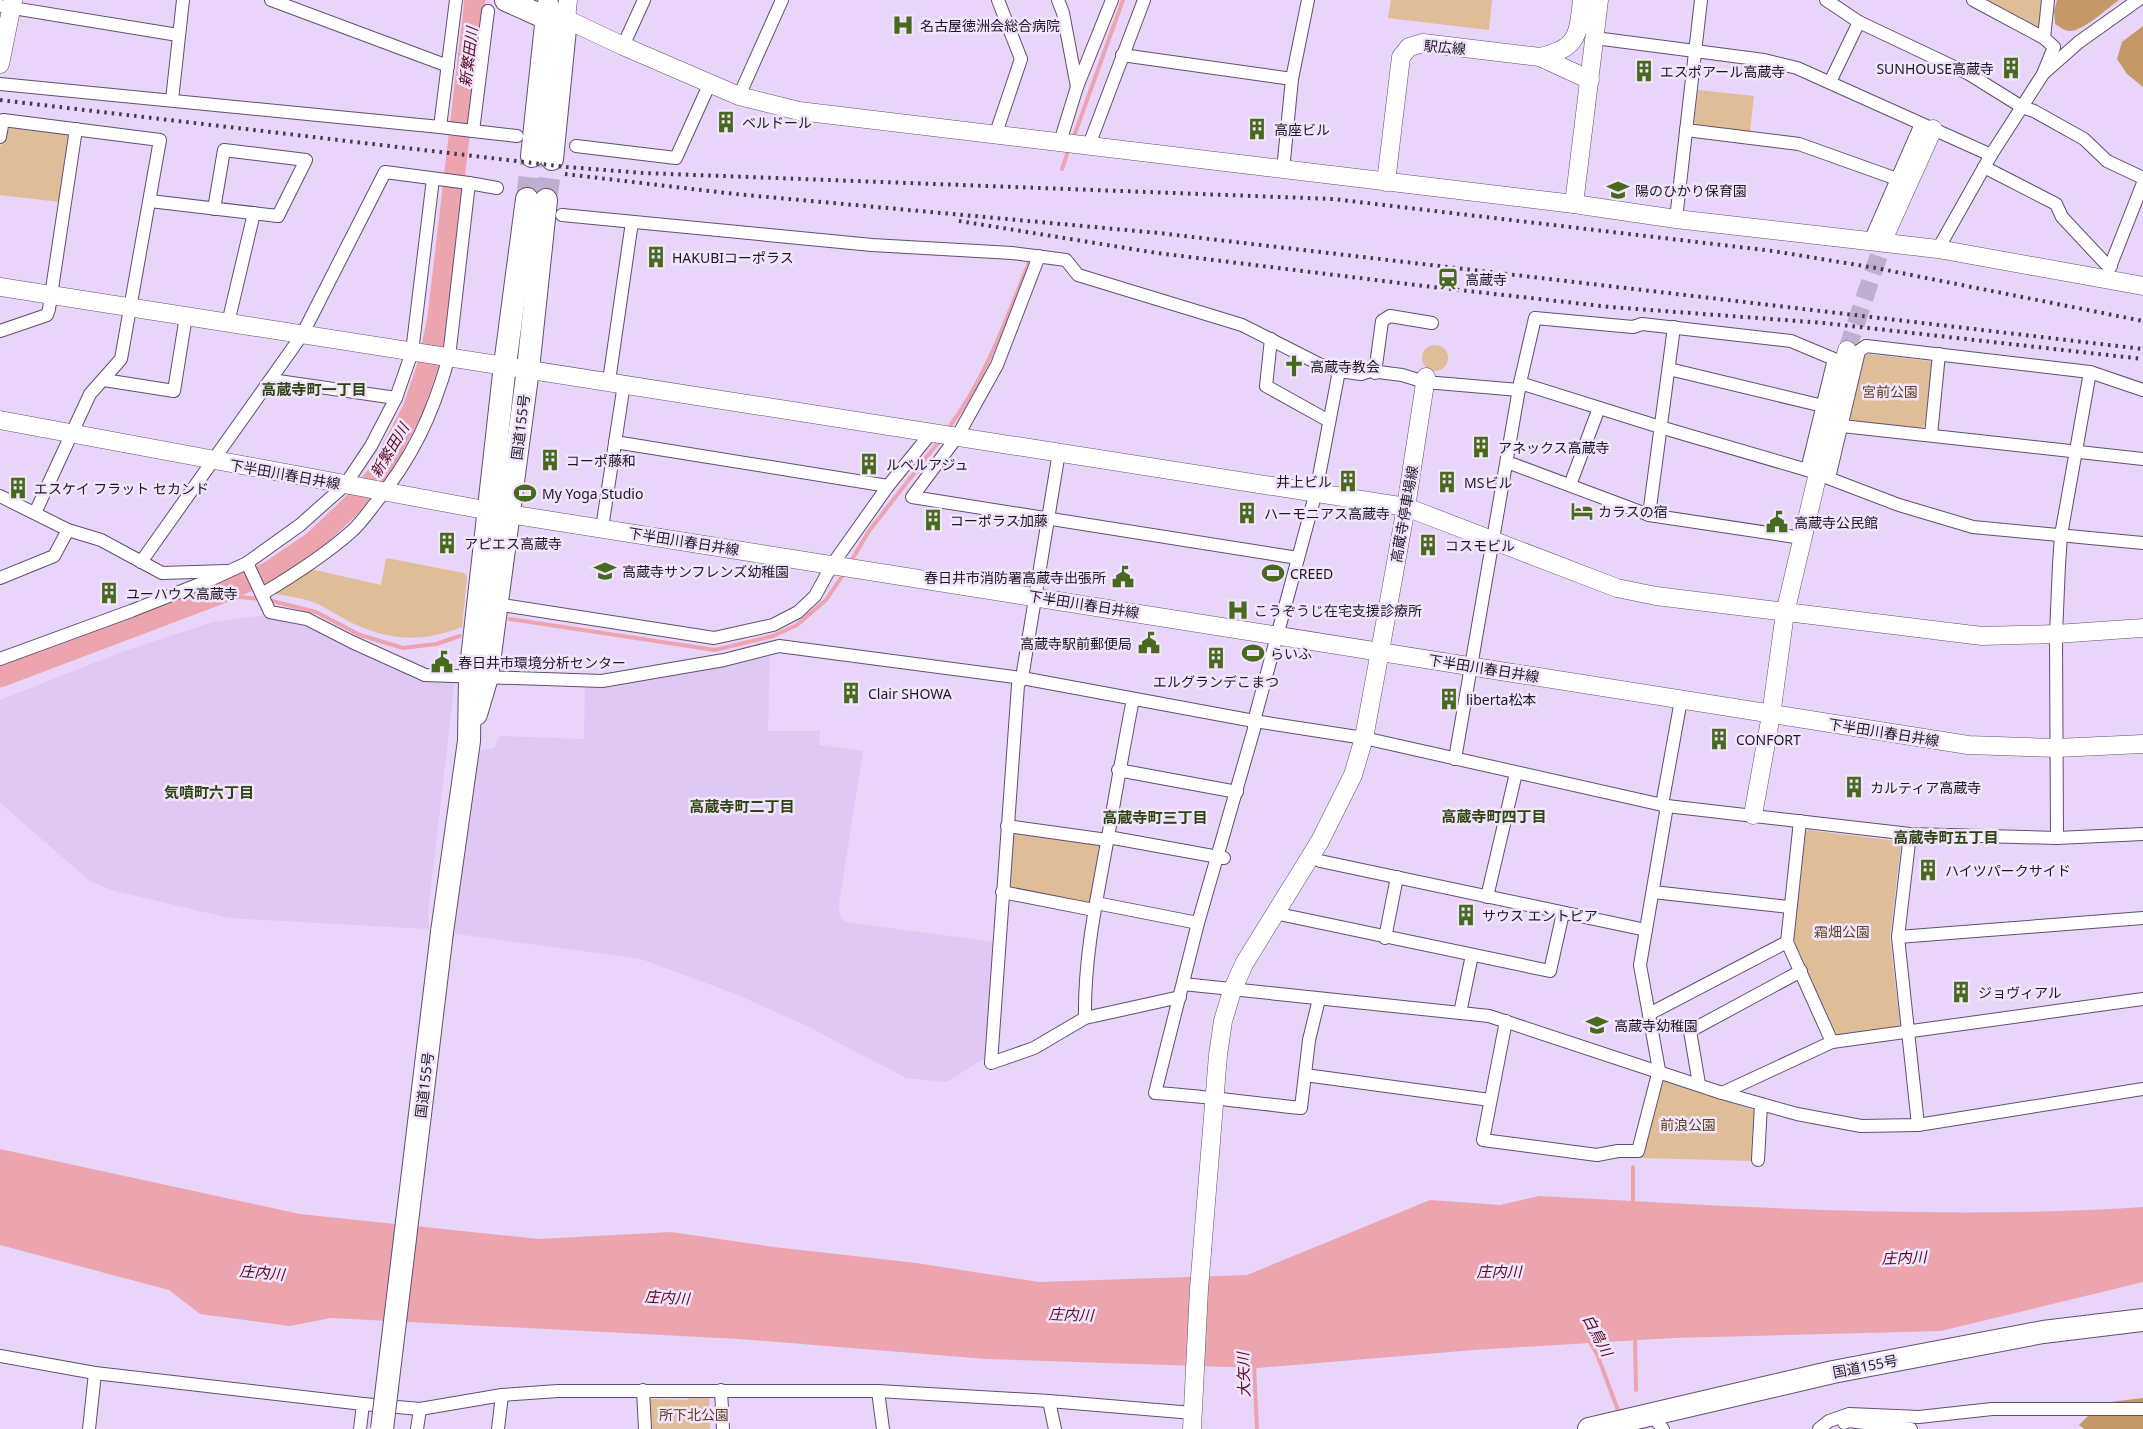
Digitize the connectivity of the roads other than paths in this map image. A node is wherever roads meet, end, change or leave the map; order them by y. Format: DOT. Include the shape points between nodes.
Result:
graph roads {
  1 [pos="183,0"];
  2 [pos="271,0"];
  3 [pos="456,0"];
  4 [pos="644,0"];
  5 [pos="782,0"];
  6 [pos="998,0"];
  7 [pos="1058,0"];
  8 [pos="1112,0"];
  9 [pos="1144,0"];
  10 [pos="1308,0"];
  11 [pos="1582,0"];
  12 [pos="1599,0"];
  13 [pos="1702,0"];
  14 [pos="1826,0"];
  15 [pos="1973,0"];
  16 [pos="2048,0"];
  17 [pos="2138,0"];
  18 [pos="8,5"];
  19 [pos="497,6"];
  20 [pos="552,7"];
  21 [pos="1859,22"];
  22 [pos="178,35"];
  23 [pos="1596,38"];
  24 [pos="2044,38"];
  25 [pos="623,46"];
  26 [pos="1695,50"];
  27 [pos="1122,55"];
  28 [pos="1540,57"];
  29 [pos="0,64"];
  30 [pos="448,66"];
  31 [pos="2043,74"];
  32 [pos="1292,79"];
  33 [pos="1590,80"];
  34 [pos="1830,82"];
  35 [pos="710,83"];
  36 [pos="0,84"];
  37 [pos="1077,87"];
  38 [pos="739,96"];
  39 [pos="172,100"];
  40 [pos="2022,107"];
  41 [pos="1927,126"];
  42 [pos="440,127"];
  43 [pos="76,129"];
  44 [pos="1686,130"];
  45 [pos="473,131"];
  46 [pos="517,136"];
  47 [pos="995,136"];
  48 [pos="0,137"];
  49 [pos="1072,144"];
  50 [pos="576,146"];
  51 [pos="1991,155"];
  52 [pos="542,157"];
  53 [pos="1984,166"];
  54 [pos="1283,170"];
  55 [pos="2143,178"];
  56 [pos="433,179"];
  57 [pos="1897,179"];
  58 [pos="1386,182"];
  59 [pos="470,183"];
  60 [pos="2143,183"];
  61 [pos="497,188"];
  62 [pos="150,201"];
  63 [pos="1574,204"];
  64 [pos="545,205"];
  65 [pos="214,209"];
  66 [pos="254,213"];
  67 [pos="1676,219"];
  68 [pos="632,222"];
  69 [pos="1887,230"];
  70 [pos="1870,241"];
  71 [pos="1938,249"];
  72 [pos="1039,256"];
  73 [pos="2108,273"];
  74 [pos="2143,286"];
  75 [pos="0,287"];
  76 [pos="51,295"];
  77 [pos="131,307"];
  78 [pos="186,316"];
  79 [pos="228,323"];
  80 [pos="1432,323"];
  81 [pos="1674,327"];
  82 [pos="0,331"];
  83 [pos="302,334"];
  84 [pos="1271,339"];
  85 [pos="1847,350"];
  86 [pos="412,352"];
  87 [pos="1939,354"];
  88 [pos="449,357"];
  89 [pos="506,366"];
  90 [pos="528,369"];
  91 [pos="1669,369"];
  92 [pos="1339,371"];
  93 [pos="2090,372"];
  94 [pos="1375,373"];
  95 [pos="1426,379"];
  96 [pos="104,380"];
  97 [pos="271,380"];
  98 [pos="617,382"];
  99 [pos="1520,386"];
  100 [pos="2143,390"];
  101 [pos="396,398"];
  102 [pos="1823,406"];
  103 [pos="1599,408"];
  104 [pos="0,420"];
  105 [pos="1329,421"];
  106 [pos="1842,426"];
  107 [pos="1660,427"];
  108 [pos="931,433"];
  109 [pos="72,434"];
  110 [pos="1931,435"];
  111 [pos="956,437"];
  112 [pos="616,442"];
  113 [pos="1058,452"];
  114 [pos="2077,452"];
  115 [pos="2143,459"];
  116 [pos="213,461"];
  117 [pos="1507,462"];
  118 [pos="1818,474"];
  119 [pos="347,485"];
  120 [pos="1570,485"];
  121 [pos="888,486"];
  122 [pos="379,492"];
  123 [pos="1316,492"];
  124 [pos="0,496"];
  125 [pos="1406,506"];
  126 [pos="500,512"];
  127 [pos="35,513"];
  128 [pos="1649,515"];
  129 [pos="1048,518"];
  130 [pos="602,528"];
  131 [pos="68,530"];
  132 [pos="2061,535"];
  133 [pos="1802,538"];
  134 [pos="1492,541"];
  135 [pos="2143,543"];
  136 [pos="1298,558"];
  137 [pos="141,562"];
  138 [pos="247,563"];
  139 [pos="842,567"];
  140 [pos="230,571"];
  141 [pos="0,578"];
  142 [pos="262,594"];
  143 [pos="1036,597"];
  144 [pos="496,604"];
  145 [pos="1785,612"];
  146 [pos="773,625"];
  147 [pos="2143,628"];
  148 [pos="1277,634"];
  149 [pos="2056,634"];
  150 [pos="779,646"];
  151 [pos="1380,651"];
  152 [pos="0,659"];
  153 [pos="1471,666"];
  154 [pos="478,677"];
  155 [pos="1022,678"];
  156 [pos="1133,699"];
  157 [pos="1681,700"];
  158 [pos="1770,714"];
  159 [pos="1254,720"];
  160 [pos="1364,738"];
  161 [pos="2143,744"];
  162 [pos="2057,748"];
  163 [pos="1455,758"];
  164 [pos="1118,770"];
  165 [pos="1516,773"];
  166 [pos="1237,792"];
  167 [pos="1664,805"];
  168 [pos="1753,815"];
  169 [pos="1800,821"];
  170 [pos="1007,826"];
  171 [pos="1910,834"];
  172 [pos="2143,834"];
  173 [pos="1108,838"];
  174 [pos="2057,838"];
  175 [pos="1221,858"];
  176 [pos="1320,860"];
  177 [pos="1396,877"];
  178 [pos="1002,892"];
  179 [pos="1652,892"];
  180 [pos="1487,897"];
  181 [pos="1095,907"];
  182 [pos="1789,908"];
  183 [pos="1274,913"];
  184 [pos="1563,913"];
  185 [pos="2143,918"];
  186 [pos="1198,923"];
  187 [pos="1646,930"];
  188 [pos="1898,937"];
  189 [pos="1385,938"];
  190 [pos="1787,942"];
  191 [pos="1472,955"];
  192 [pos="1801,971"];
  193 [pos="1232,990"];
  194 [pos="1182,991"];
  195 [pos="1319,999"];
  196 [pos="2143,999"];
  197 [pos="1460,1013"];
  198 [pos="1649,1014"];
  199 [pos="1085,1018"];
  200 [pos="1506,1021"];
  201 [pos="1908,1032"];
  202 [pos="1832,1042"];
  203 [pos="1659,1070"];
  204 [pos="1305,1075"];
  205 [pos="1699,1084"];
  206 [pos="2143,1089"];
  207 [pos="1722,1093"];
  208 [pos="1216,1097"];
  209 [pos="1490,1100"];
  210 [pos="1761,1104"];
  211 [pos="1918,1125"];
  212 [pos="1758,1160"];
  213 [pos="2143,1320"];
  214 [pos="0,1356"];
  215 [pos="95,1373"];
  216 [pos="643,1390"];
  217 [pos="720,1390"];
  218 [pos="878,1391"];
  219 [pos="502,1395"];
  220 [pos="1049,1401"];
  221 [pos="363,1404"];
  222 [pos="2143,1408"];
  223 [pos="420,1409"];
  224 [pos="1193,1421"];
  225 [pos="1657,1422"];
  226 [pos="89,1429"];
  227 [pos="360,1429"];
  228 [pos="382,1429"];
  229 [pos="417,1429"];
  230 [pos="498,1429"];
  231 [pos="645,1429"];
  232 [pos="722,1429"];
  233 [pos="883,1429"];
  234 [pos="1055,1429"];
  235 [pos="1589,1429"];
  236 [pos="1821,1429"];
  237 [pos="1911,1429"];
  1 -- 22 [label="street"];
  2 -- 30 [label="street"];
  3 -- 30 [label="street"];
  4 -- 25 [label="street"];
  5 -- 38 [label="street"];
  6 -- 47 [label="street" via="1020,59"];
  7 -- 37 [label="street"];
  8 -- 37 [label="street"];
  9 -- 27 [label="street"];
  10 -- 32 [label="street"];
  11 -- 28 [label="street, 駅広線" via="1578,28 1570,44 1563,50"];
  12 -- 23 [label="street"];
  13 -- 26 [label="street"];
  14 -- 21 [label="street"];
  15 -- 24 [label="street"];
  16 -- 24 [label="street"];
  17 -- 31 [label="street" via="2079,42"];
  18 -- 22 [label="street"];
  18 -- 29 [label="street"];
  19 -- 20 [label="highway"];
  19 -- 45 [label="street"];
  20 -- 25 [label="street"];
  20 -- 52 [label="highway"];
  21 -- 34 [label="street"];
  21 -- 40 [label="street" via="1969,74"];
  22 -- 39 [label="street"];
  23 -- 26 [label="street"];
  23 -- 33 [label="street"];
  24 -- 31 [label="street" via="2054,47"];
  25 -- 35 [label="street"];
  26 -- 34 [label="street" via="1764,60 1797,68"];
  26 -- 44 [label="street"];
  27 -- 32 [label="street"];
  27 -- 49 [label="street"];
  28 -- 33 [label="street"];
  28 -- 58 [label="street, 駅広線" via="1423,44 1409,47 1399,65"];
  30 -- 42 [label="street"];
  31 -- 40 [label="street"];
  32 -- 54 [label="street"];
  33 -- 63 [label="street"];
  34 -- 41 [label="street"];
  35 -- 38 [label="street"];
  35 -- 50 [label="street" via="676,158"];
  36 -- 39 [label="street"];
  37 -- 49 [label="street"];
  38 -- 47 [label="street" via="799,111"];
  39 -- 42 [label="street"];
  40 -- 51 [label="street"];
  40 -- 55 [label="street" via="2084,138 2107,161"];
  41 -- 51 [label="street"];
  41 -- 57 [label="street"];
  41 -- 69 [label="street"];
  42 -- 45 [label="street"];
  43 -- 48 [label="street" via="3,120"];
  43 -- 62 [label="street" via="160,140"];
  43 -- 76 [label="street"];
  44 -- 57 [label="street" via="1799,144"];
  44 -- 67 [label="street"];
  45 -- 46 [label="street"];
  47 -- 49 [label="street"];
  49 -- 54 [label="street"];
  51 -- 53 [label="street"];
  53 -- 71 [label="street"];
  53 -- 73 [label="street" via="2056,204 2062,218 2106,264"];
  54 -- 58 [label="street"];
  56 -- 59 [label="street"];
  56 -- 83 [label="street" via="385,172"];
  56 -- 86 [label="street"];
  57 -- 70 [label="street"];
  58 -- 63 [label="street"];
  59 -- 61 [label="street"];
  59 -- 88 [label="street"];
  60 -- 73 [label="street"];
  62 -- 65 [label="street"];
  62 -- 77 [label="street"];
  63 -- 67 [label="street"];
  64 -- 68 [label="street"];
  64 -- 89 [label="highway, 国道155号"];
  64 -- 90 [label="highway, 国道155号"];
  65 -- 66 [label="street"];
  65 -- 66 [label="street" via="224,150 306,160 278,216"];
  66 -- 79 [label="street"];
  67 -- 70 [label="street"];
  68 -- 72 [label="street" via="872,245"];
  68 -- 98 [label="street"];
  70 -- 71 [label="street"];
  71 -- 73 [label="street"];
  72 -- 84 [label="street" via="1066,260 1078,275 1242,325"];
  72 -- 111 [label="street" via="997,365"];
  73 -- 74 [label="street"];
  75 -- 76 [label="street"];
  76 -- 77 [label="street"];
  76 -- 82 [label="street" via="47,315"];
  77 -- 78 [label="street"];
  77 -- 96 [label="street" via="121,359"];
  78 -- 79 [label="street"];
  78 -- 96 [label="street" via="174,391"];
  79 -- 83 [label="street"];
  80 -- 94 [label="street" via="1390,316 1382,320"];
  81 -- 91 [label="street"];
  81 -- 99 [label="street" via="1642,324 1633,327 1535,318"];
  81 -- 102 [label="street" via="1791,342 1834,359"];
  83 -- 86 [label="street"];
  83 -- 97 [label="street"];
  84 -- 92 [label="street"];
  84 -- 105 [label="street" via="1266,386"];
  85 -- 118 [label="street"];
  86 -- 88 [label="street"];
  86 -- 101 [label="street"];
  87 -- 93 [label="street"];
  87 -- 106 [label="street" via="1866,346 1859,351"];
  87 -- 110 [label="street"];
  88 -- 89 [label="street"];
  88 -- 122 [label="street" via="426,424 410,456"];
  89 -- 90 [label="street"];
  89 -- 126 [label="highway, 国道155号"];
  90 -- 98 [label="street"];
  90 -- 126 [label="highway, 国道155号"];
  91 -- 102 [label="street"];
  91 -- 107 [label="street"];
  92 -- 94 [label="street"];
  92 -- 105 [label="street"];
  93 -- 100 [label="street"];
  93 -- 114 [label="street"];
  94 -- 95 [label="street"];
  95 -- 99 [label="street"];
  95 -- 125 [label="street, 高蔵寺停車場線"];
  96 -- 109 [label="street" via="90,394"];
  97 -- 101 [label="street"];
  97 -- 116 [label="street"];
  98 -- 108 [label="street"];
  98 -- 112 [label="street"];
  99 -- 103 [label="street"];
  99 -- 117 [label="street"];
  101 -- 119 [label="street"];
  102 -- 118 [label="street"];
  103 -- 107 [label="street"];
  103 -- 120 [label="street"];
  104 -- 109 [label="street, 下半田川春日井線"];
  105 -- 123 [label="street"];
  106 -- 110 [label="street"];
  106 -- 118 [label="street"];
  107 -- 118 [label="street"];
  107 -- 128 [label="street"];
  108 -- 111 [label="street"];
  108 -- 121 [label="street"];
  109 -- 116 [label="street, 下半田川春日井線"];
  109 -- 127 [label="street"];
  110 -- 114 [label="street"];
  111 -- 113 [label="street"];
  111 -- 129 [label="street" via="912,497"];
  112 -- 121 [label="street"];
  112 -- 130 [label="street"];
  113 -- 123 [label="street"];
  113 -- 129 [label="street"];
  114 -- 115 [label="street"];
  114 -- 132 [label="street"];
  116 -- 119 [label="street, 下半田川春日井線"];
  116 -- 137 [label="street"];
  117 -- 120 [label="street"];
  117 -- 134 [label="street"];
  118 -- 132 [label="street" via="1900,505 1974,527"];
  118 -- 133 [label="street"];
  119 -- 122 [label="street, 下半田川春日井線"];
  119 -- 138 [label="street" via="300,525"];
  120 -- 128 [label="street"];
  121 -- 139 [label="street"];
  122 -- 126 [label="street, 下半田川春日井線"];
  122 -- 142 [label="street" via="354,530 308,567"];
  123 -- 125 [label="street"];
  123 -- 136 [label="street"];
  124 -- 127 [label="street"];
  125 -- 134 [label="street"];
  125 -- 151 [label="street, 高蔵寺停車場線"];
  126 -- 130 [label="street, 下半田川春日井線"];
  126 -- 144 [label="highway, 国道155号"];
  126 -- 154 [label="highway, 国道155号"];
  127 -- 131 [label="street"];
  128 -- 133 [label="street"];
  129 -- 136 [label="street"];
  129 -- 143 [label="street"];
  130 -- 139 [label="street, 下半田川春日井線"];
  131 -- 137 [label="street" via="101,540"];
  131 -- 141 [label="street" via="54,556"];
  132 -- 135 [label="street"];
  132 -- 149 [label="street"];
  133 -- 145 [label="street"];
  134 -- 145 [label="street" via="1617,588"];
  134 -- 153 [label="street"];
  136 -- 148 [label="street"];
  137 -- 140 [label="street" via="162,573"];
  138 -- 140 [label="street"];
  138 -- 142 [label="street"];
  139 -- 143 [label="street, 下半田川春日井線"];
  139 -- 146 [label="street" via="798,612"];
  140 -- 152 [label="street" via="131,612"];
  142 -- 154 [label="street" via="270,612 307,619 425,675"];
  143 -- 148 [label="street, 下半田川春日井線"];
  143 -- 155 [label="street"];
  144 -- 146 [label="street" via="714,638"];
  144 -- 154 [label="highway, 国道155号"];
  145 -- 149 [label="street" via="1982,636"];
  145 -- 158 [label="street"];
  146 -- 150 [label="street"];
  147 -- 149 [label="street"];
  148 -- 151 [label="street, 下半田川春日井線"];
  148 -- 159 [label="street"];
  149 -- 162 [label="street"];
  150 -- 154 [label="street" via="724,660 602,681"];
  150 -- 155 [label="street"];
  151 -- 153 [label="street, 下半田川春日井線"];
  151 -- 160 [label="street, 高蔵寺停車場線"];
  153 -- 157 [label="street, 下半田川春日井線"];
  153 -- 163 [label="street"];
  154 -- 228 [label="highway, 国道155号, bridge" via="442,932"];
  155 -- 156 [label="street"];
  155 -- 170 [label="street" via="1018,685"];
  156 -- 159 [label="street"];
  156 -- 164 [label="street"];
  157 -- 158 [label="street, 下半田川春日井線"];
  157 -- 167 [label="street"];
  158 -- 162 [label="street, 下半田川春日井線" via="1968,745"];
  158 -- 168 [label="street"];
  159 -- 160 [label="street"];
  159 -- 166 [label="street"];
  160 -- 163 [label="street"];
  160 -- 183 [label="street, 高蔵寺停車場線" via="1353,776 1320,841"];
  161 -- 162 [label="street, 下半田川春日井線"];
  162 -- 174 [label="street"];
  163 -- 165 [label="street"];
  164 -- 166 [label="street"];
  164 -- 173 [label="street"];
  165 -- 167 [label="street"];
  165 -- 180 [label="street"];
  166 -- 175 [label="street"];
  167 -- 168 [label="street"];
  167 -- 179 [label="street"];
  168 -- 169 [label="street"];
  169 -- 171 [label="street"];
  169 -- 182 [label="street"];
  170 -- 173 [label="street"];
  170 -- 178 [label="street"];
  171 -- 174 [label="street"];
  171 -- 188 [label="street"];
  172 -- 174 [label="street"];
  173 -- 175 [label="street"];
  173 -- 181 [label="street"];
  175 -- 186 [label="street"];
  176 -- 177 [label="street"];
  177 -- 180 [label="street"];
  177 -- 189 [label="street"];
  178 -- 181 [label="street"];
  178 -- 199 [label="street" via="991,1062 1034,1048"];
  179 -- 182 [label="street"];
  179 -- 187 [label="street"];
  180 -- 184 [label="street"];
  181 -- 186 [label="street"];
  181 -- 199 [label="street" via="1088,944"];
  182 -- 190 [label="street"];
  183 -- 189 [label="street"];
  183 -- 193 [label="street, 高蔵寺停車場線"];
  184 -- 187 [label="street"];
  184 -- 191 [label="street" via="1550,971"];
  185 -- 188 [label="street"];
  186 -- 194 [label="street"];
  187 -- 198 [label="street" via="1640,965"];
  188 -- 201 [label="street"];
  189 -- 191 [label="street"];
  190 -- 192 [label="street"];
  190 -- 198 [label="street"];
  191 -- 197 [label="street"];
  192 -- 202 [label="street"];
  192 -- 205 [label="street" via="1690,1031"];
  193 -- 194 [label="street"];
  193 -- 195 [label="street"];
  193 -- 208 [label="street, 高蔵寺停車場線" via="1223,1021"];
  194 -- 199 [label="street"];
  194 -- 208 [label="street" via="1155,1093"];
  195 -- 197 [label="street"];
  195 -- 204 [label="street"];
  196 -- 201 [label="street"];
  197 -- 200 [label="street"];
  198 -- 203 [label="street"];
  200 -- 203 [label="street"];
  200 -- 209 [label="street"];
  201 -- 202 [label="street"];
  201 -- 211 [label="street"];
  202 -- 207 [label="street"];
  203 -- 205 [label="street"];
  203 -- 209 [label="street" via="1638,1151 1597,1155 1483,1140"];
  204 -- 208 [label="street" via="1301,1108"];
  204 -- 209 [label="street"];
  205 -- 207 [label="street"];
  206 -- 211 [label="street"];
  207 -- 210 [label="street"];
  208 -- 224 [label="street, 高蔵寺停車場線" via="1199,1289"];
  210 -- 211 [label="street" via="1861,1126"];
  210 -- 212 [label="street"];
  213 -- 225 [label="highway, 国道155号" via="2043,1332 1842,1370"];
  214 -- 215 [label="street"];
  215 -- 221 [label="street"];
  215 -- 226 [label="street"];
  216 -- 217 [label="street"];
  216 -- 219 [label="street"];
  216 -- 231 [label="street"];
  217 -- 218 [label="street"];
  217 -- 232 [label="street"];
  218 -- 220 [label="street"];
  218 -- 233 [label="street"];
  219 -- 223 [label="street"];
  219 -- 230 [label="street"];
  220 -- 224 [label="street"];
  220 -- 234 [label="street"];
  221 -- 223 [label="street"];
  221 -- 227 [label="street"];
  222 -- 236 [label="street" via="2000,1409 1919,1418 1849,1414 1829,1421"];
  223 -- 229 [label="street"];
  225 -- 235 [label="highway, 国道155号"];
  236 -- 237 [label="street" via="1849,1422"];
}
